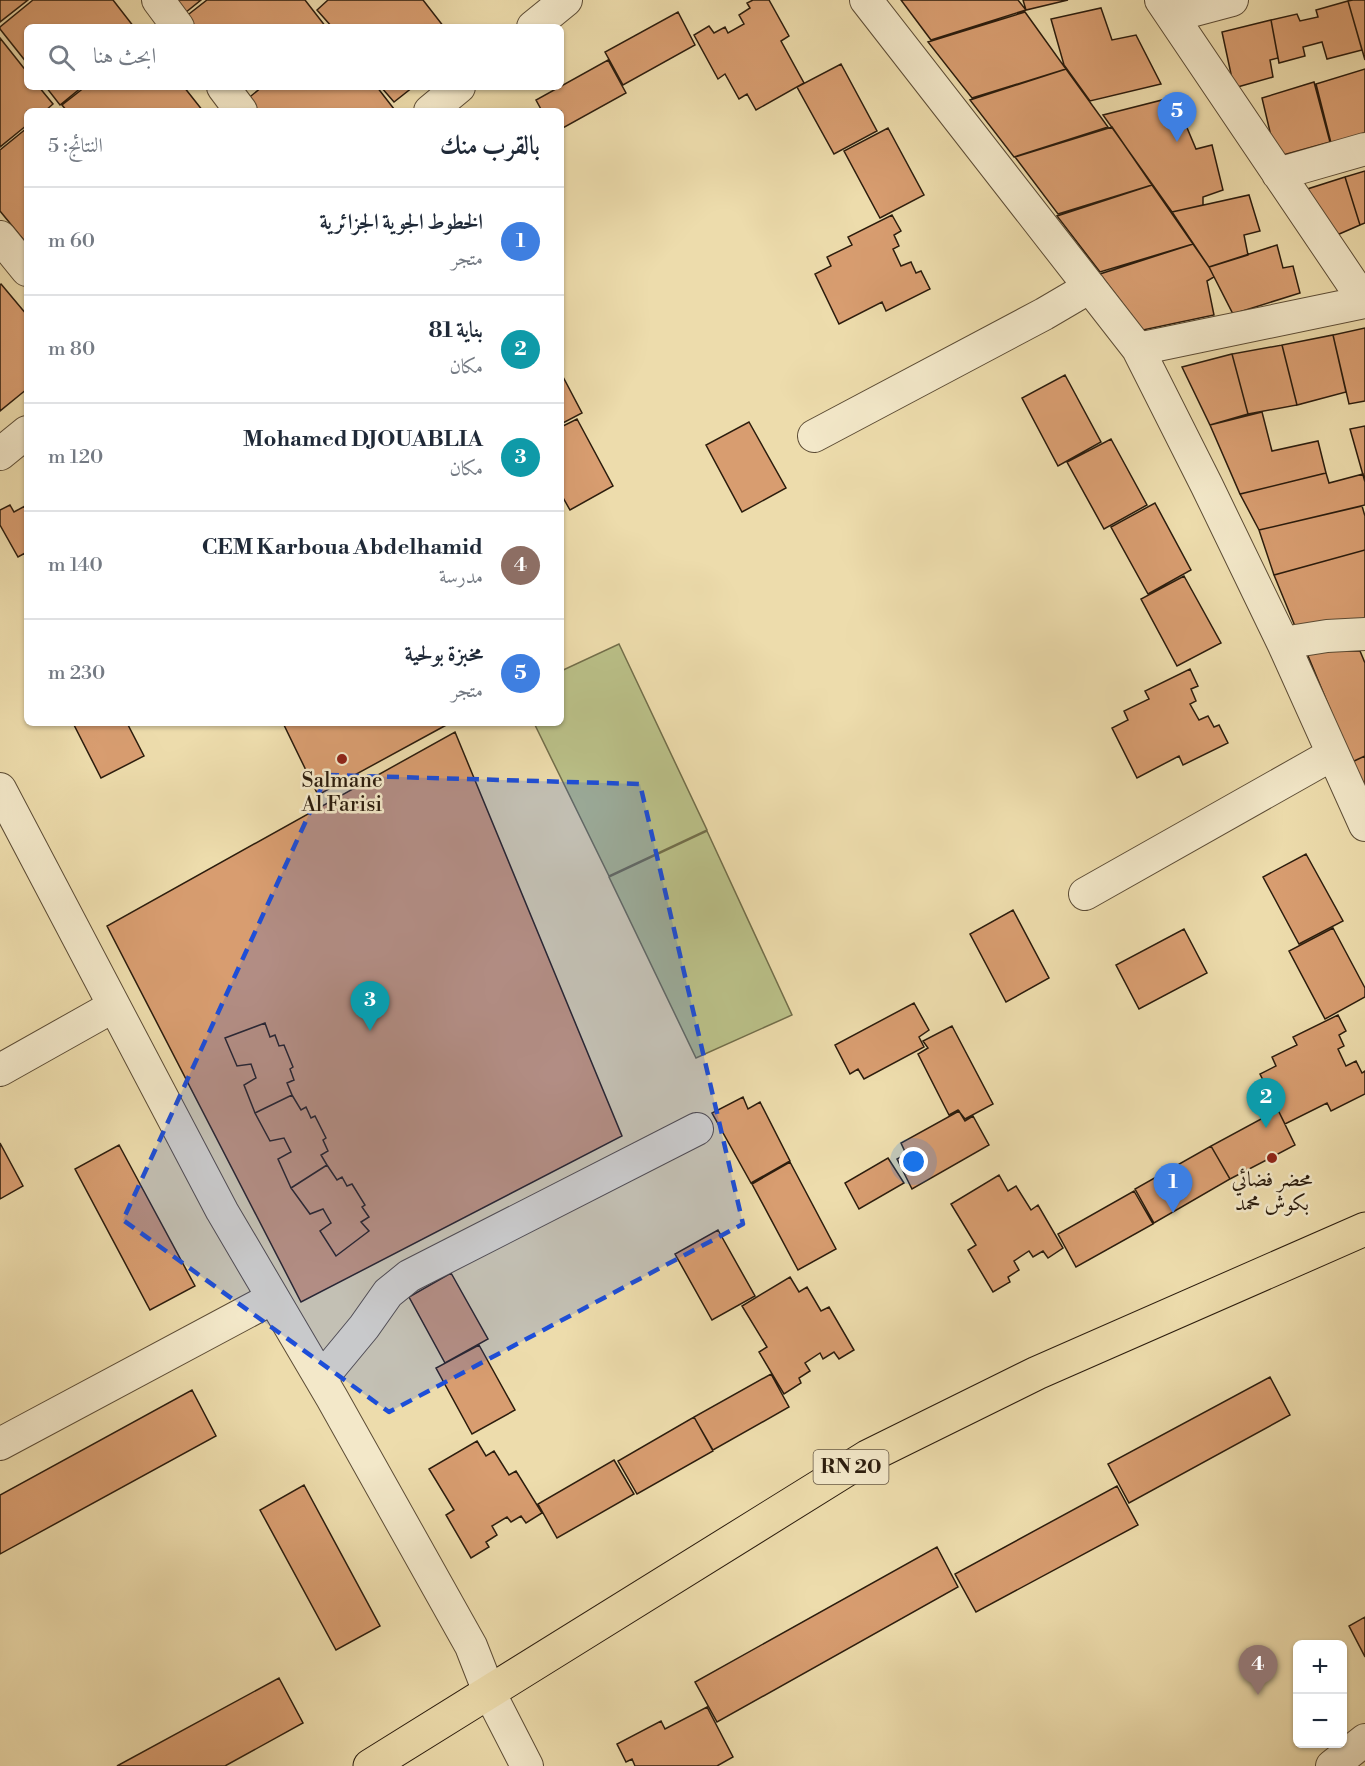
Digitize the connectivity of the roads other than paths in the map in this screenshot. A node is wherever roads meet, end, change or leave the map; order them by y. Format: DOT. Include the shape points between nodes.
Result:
graph roads {
  1 [pos="158,0"];
  2 [pos="566,0"];
  3 [pos="866,0"];
  4 [pos="1232,0"];
  5 [pos="1166,8"];
  6 [pos="176,24"];
  7 [pos="537,24"];
  8 [pos="225,90"];
  9 [pos="455,90"];
  10 [pos="239,108"];
  11 [pos="434,108"];
  12 [pos="1365,149"];
  13 [pos="1278,174"];
  14 [pos="0,237"];
  15 [pos="24,266"];
  16 [pos="1090,287"];
  17 [pos="1365,302"];
  18 [pos="1138,349"];
  19 [pos="24,434"];
  20 [pos="814,436"];
  21 [pos="0,454"];
  22 [pos="1365,634"];
  23 [pos="1284,643"];
  24 [pos="1334,754"];
  25 [pos="0,789"];
  26 [pos="1365,825"];
  27 [pos="1085,894"];
  28 [pos="114,1006"];
  29 [pos="0,1070"];
  30 [pos="697,1129"];
  31 [pos="1365,1229"];
  32 [pos="273,1298"];
  33 [pos="321,1379"];
  34 [pos="0,1444"];
  35 [pos="489,1692"];
  36 [pos="1365,1740"];
  37 [pos="370,1766"];
  38 [pos="527,1766"];
  39 [pos="1332,1766"];
  1 -- 6 [label="street"];
  2 -- 7 [label="street"];
  3 -- 16 [label="street"];
  4 -- 5 [label="street"];
  5 -- 13 [label="street"];
  8 -- 10 [label="street"];
  9 -- 11 [label="street"];
  12 -- 13 [label="street"];
  13 -- 17 [label="street"];
  14 -- 15 [label="street"];
  16 -- 18 [label="street"];
  16 -- 20 [label="street"];
  17 -- 18 [label="street"];
  18 -- 23 [label="street"];
  19 -- 21 [label="street"];
  22 -- 23 [label="street"];
  23 -- 24 [label="street"];
  24 -- 26 [label="street"];
  24 -- 27 [label="street"];
  25 -- 28 [label="street"];
  28 -- 29 [label="street"];
  28 -- 32 [label="street" via="222,1211"];
  30 -- 33 [label="street" via="409,1276 388,1293"];
  31 -- 35 [label="main road, RN 20" via="1038,1373 867,1457"];
  32 -- 33 [label="street"];
  32 -- 34 [label="street"];
  33 -- 35 [label="street" via="471,1646"];
  35 -- 37 [label="main road, RN 20"];
  35 -- 38 [label="street"];
  36 -- 39 [label="street"];
}
